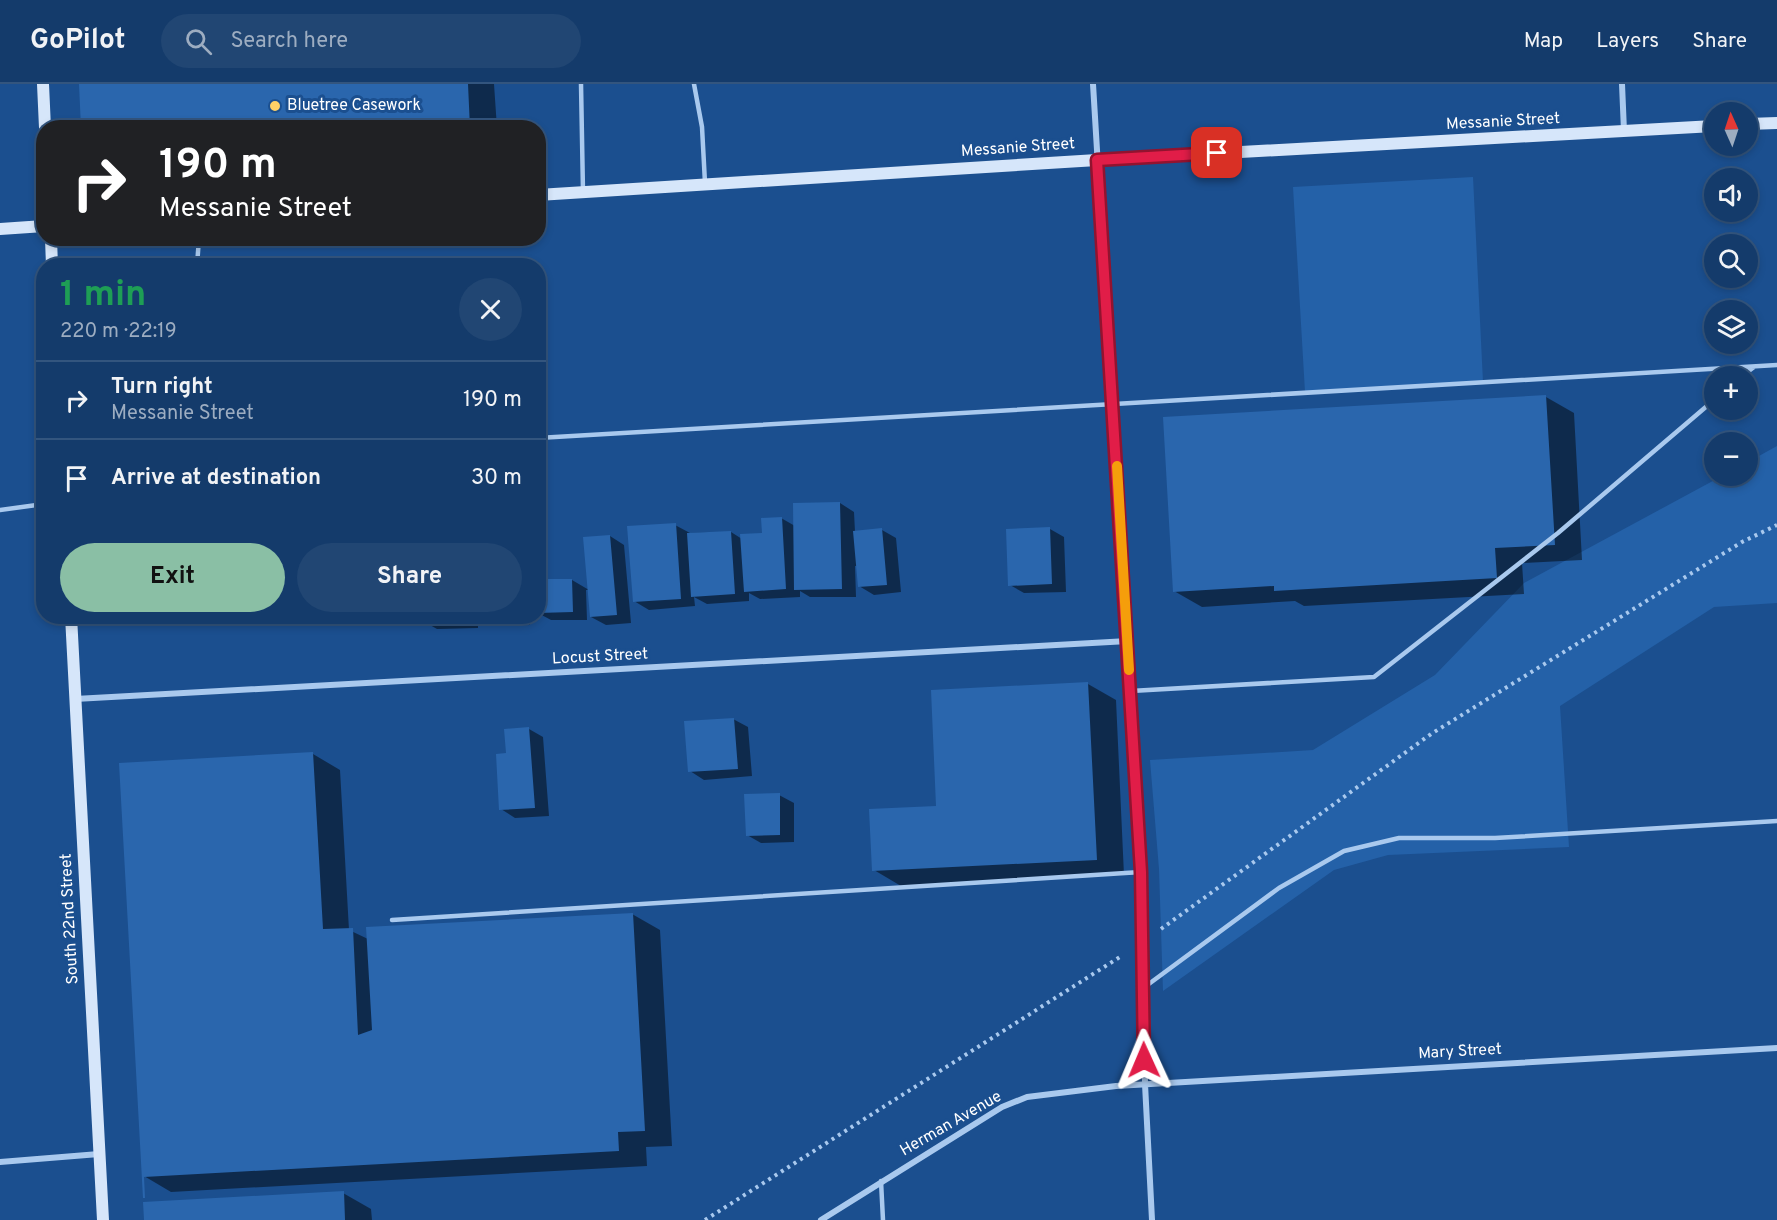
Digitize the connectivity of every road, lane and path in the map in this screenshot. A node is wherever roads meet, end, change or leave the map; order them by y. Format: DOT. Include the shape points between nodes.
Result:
graph roads {
  1 [pos="43,84"];
  2 [pos="581,84"];
  3 [pos="694,84"];
  4 [pos="1094,84"];
  5 [pos="1622,84"];
  6 [pos="45,120"];
  7 [pos="1777,123"];
  8 [pos="1758,124"];
  9 [pos="1704,127"];
  10 [pos="1624,132"];
  11 [pos="1097,160"];
  12 [pos="705,184"];
  13 [pos="584,192"];
  14 [pos="546,194"];
  15 [pos="36,227"];
  16 [pos="0,229"];
  17 [pos="1777,365"];
  18 [pos="1758,367"];
  19 [pos="1704,370"];
  20 [pos="1113,405"];
  21 [pos="1704,409"];
  22 [pos="546,438"];
  23 [pos="36,505"];
  24 [pos="0,510"];
  25 [pos="1777,525"];
  26 [pos="71,624"];
  27 [pos="1128,641"];
  28 [pos="1131,691"];
  29 [pos="74,699"];
  30 [pos="1777,821"];
  31 [pos="1141,872"];
  32 [pos="392,920"];
  33 [pos="1142,942"];
  34 [pos="1142,989"];
  35 [pos="1777,1048"];
  36 [pos="1144,1084"];
  37 [pos="99,1154"];
  38 [pos="0,1162"];
  39 [pos="880,1181"];
  40 [pos="103,1220"];
  41 [pos="705,1220"];
  42 [pos="821,1220"];
  43 [pos="883,1220"];
  44 [pos="1152,1220"];
  1 -- 6 [label="street"];
  2 -- 13 [label="lane"];
  3 -- 12 [label="lane" via="702,127"];
  4 -- 11 [label="street"];
  5 -- 10 [label="street"];
  7 -- 8 [label="street"];
  9 -- 10 [label="street, Messanie Street"];
  10 -- 11 [label="street, Messanie Street"];
  11 -- 12 [label="street, Messanie Street"];
  11 -- 20 [label="street"];
  12 -- 13 [label="street, Messanie Street"];
  13 -- 14 [label="street, Messanie Street"];
  15 -- 16 [label="street"];
  17 -- 18 [label="lane"];
  19 -- 20 [label="lane"];
  20 -- 22 [label="lane"];
  20 -- 27 [label="street"];
  21 -- 28 [label="lane" via="1558,533 1374,677"];
  23 -- 24 [label="lane"];
  25 -- 33 [label="path" via="1732,548 1431,734"];
  26 -- 29 [label="street, South 22nd Street"];
  27 -- 28 [label="street"];
  27 -- 29 [label="street, Locust Street"];
  28 -- 31 [label="street"];
  29 -- 37 [label="street, South 22nd Street"];
  30 -- 34 [label="lane" via="1494,838 1399,838 1344,851 1279,888"];
  31 -- 32 [label="lane"];
  31 -- 33 [label="street"];
  33 -- 34 [label="street"];
  33 -- 41 [label="path"];
  34 -- 36 [label="street"];
  35 -- 36 [label="street, Mary Street"];
  36 -- 39 [label="street, Herman Avenue" via="1027,1097 1002,1107"];
  36 -- 44 [label="street"];
  37 -- 38 [label="street"];
  37 -- 40 [label="street, South 22nd Street"];
  39 -- 42 [label="street, Herman Avenue"];
  39 -- 43 [label="lane"];
}
